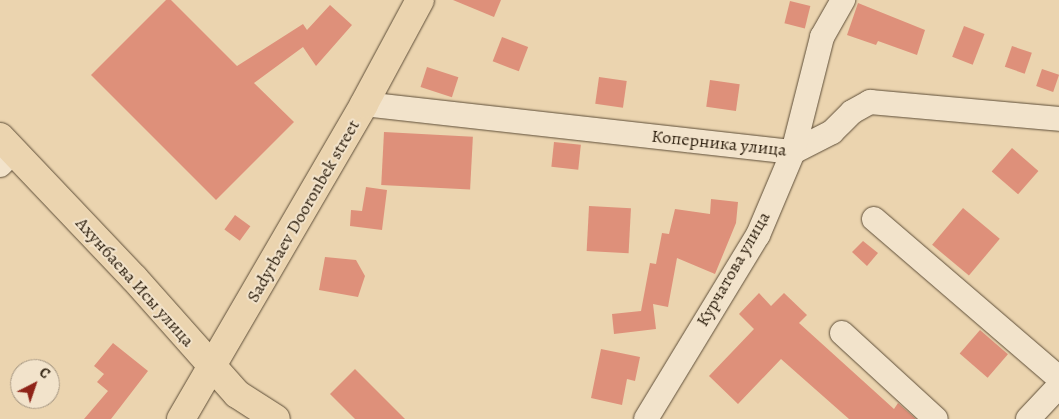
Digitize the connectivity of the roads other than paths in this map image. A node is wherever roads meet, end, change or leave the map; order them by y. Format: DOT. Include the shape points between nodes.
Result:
graph roads {
  1 [pos="420,0"];
  2 [pos="843,0"];
  3 [pos="364,104"];
  4 [pos="1059,119"];
  5 [pos="5,151"];
  6 [pos="793,152"];
  7 [pos="874,219"];
  8 [pos="842,334"];
  9 [pos="212,368"];
  10 [pos="1059,378"];
  11 [pos="1059,386"];
  12 [pos="181,419"];
  13 [pos="276,419"];
  14 [pos="646,419"];
  15 [pos="936,419"];
  16 [pos="1028,419"];
  1 -- 3 [label="main road, Sadyrbaev Dooronbek street"];
  2 -- 6 [label="street, Курчатова улица" via="822,37"];
  3 -- 6 [label="street, Коперника улица"];
  3 -- 9 [label="main road, Sadyrbaev Dooronbek street"];
  4 -- 6 [label="street, Коперника улица" via="870,102 852,112 832,132"];
  5 -- 9 [label="main road, Ахунбаева Исы улица"];
  6 -- 14 [label="street, Курчатова улица" via="758,235"];
  7 -- 10 [label="street"];
  8 -- 15 [label="street"];
  9 -- 12 [label="main road, Sadyrbaev Dooronbek street"];
  9 -- 13 [label="main road, Ахунбаева Исы улица" via="237,394"];
  11 -- 16 [label="street"];
}
